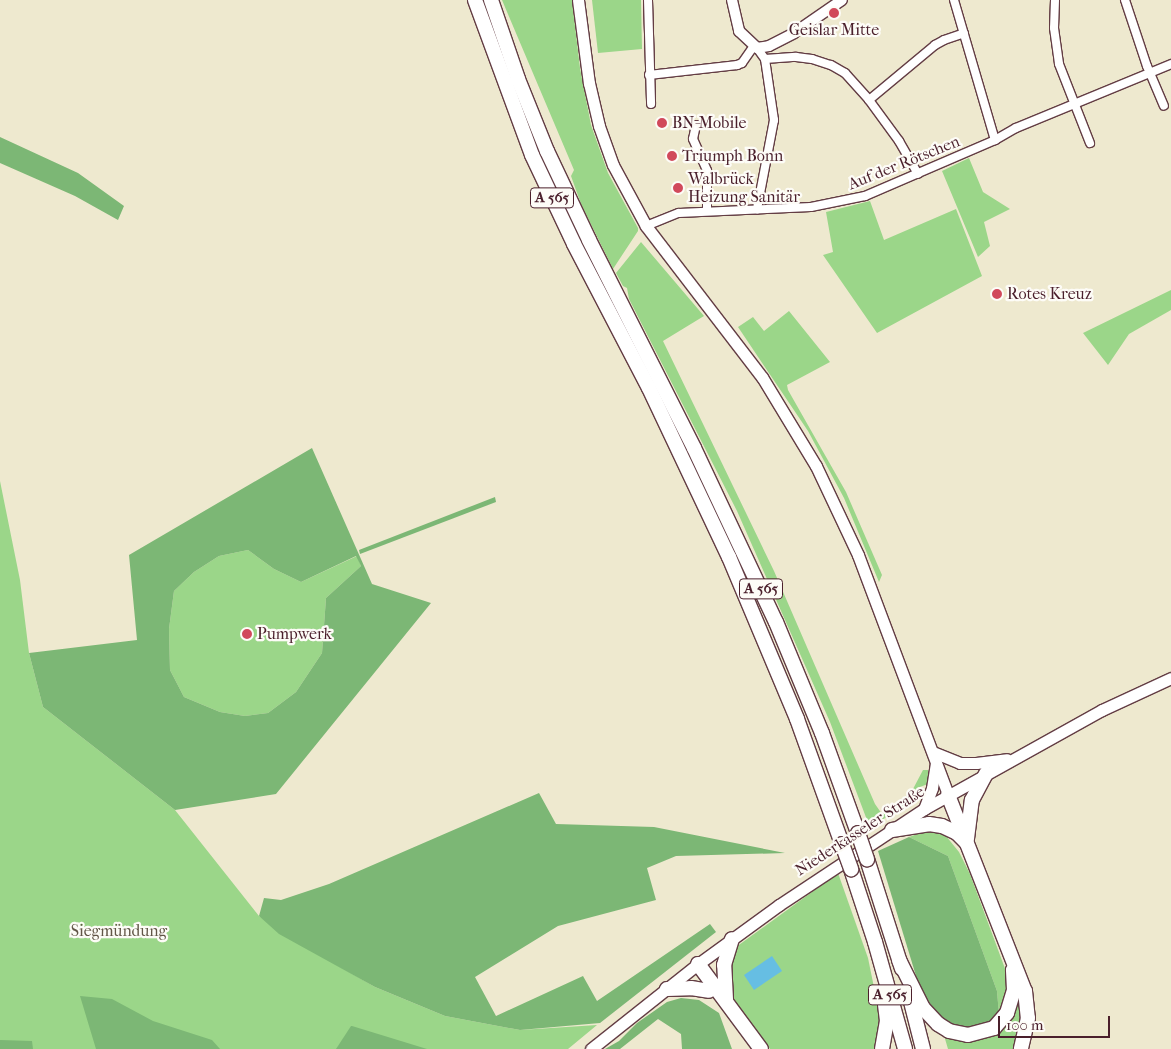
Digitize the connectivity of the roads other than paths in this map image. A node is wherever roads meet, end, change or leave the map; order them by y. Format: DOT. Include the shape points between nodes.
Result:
graph roads {
  1 [pos="475,0"];
  2 [pos="491,0"];
  3 [pos="578,0"];
  4 [pos="648,0"];
  5 [pos="732,0"];
  6 [pos="842,0"];
  7 [pos="954,0"];
  8 [pos="1055,0"];
  9 [pos="1125,0"];
  10 [pos="964,33"];
  11 [pos="755,47"];
  12 [pos="765,59"];
  13 [pos="1171,64"];
  14 [pos="1150,72"];
  15 [pos="649,75"];
  16 [pos="869,100"];
  17 [pos="651,104"];
  18 [pos="1074,104"];
  19 [pos="1164,106"];
  20 [pos="696,125"];
  21 [pos="995,140"];
  22 [pos="1090,143"];
  23 [pos="918,174"];
  24 [pos="757,209"];
  25 [pos="708,210"];
  26 [pos="646,226"];
  27 [pos="1171,678"];
  28 [pos="935,757"];
  29 [pos="1016,758"];
  30 [pos="986,774"];
  31 [pos="948,795"];
  32 [pos="924,809"];
  33 [pos="892,830"];
  34 [pos="967,842"];
  35 [pos="732,939"];
  36 [pos="875,942"];
  37 [pos="899,960"];
  38 [pos="1012,961"];
  39 [pos="695,966"];
  40 [pos="667,990"];
  41 [pos="709,991"];
  42 [pos="726,1000"];
  43 [pos="591,1049"];
  44 [pos="752,1049"];
  45 [pos="761,1049"];
  46 [pos="882,1049"];
  47 [pos="905,1049"];
  48 [pos="924,1049"];
  49 [pos="1021,1049"];
  1 -- 36 [label="highway, A 565, bridge" via="532,156 730,557 796,719"];
  2 -- 37 [label="highway, A 565, bridge" via="518,80 547,151 776,622 822,733"];
  3 -- 26 [label="main road" via="589,83 599,126 614,165"];
  4 -- 15 [label="street"];
  5 -- 11 [label="street" via="739,31"];
  6 -- 11 [label="street" via="794,33 769,46"];
  7 -- 10 [label="street"];
  8 -- 18 [label="street" via="1055,46"];
  9 -- 14 [label="street"];
  10 -- 16 [label="street" via="935,45"];
  10 -- 21 [label="street"];
  11 -- 12 [label="street"];
  11 -- 15 [label="street" via="737,65"];
  12 -- 16 [label="street" via="796,57 831,65 846,73"];
  12 -- 24 [label="street" via="774,120"];
  13 -- 14 [label="street, Auf der Rötschen"];
  14 -- 18 [label="street, Auf der Rötschen"];
  14 -- 19 [label="street"];
  15 -- 17 [label="street"];
  16 -- 23 [label="street" via="904,148"];
  18 -- 21 [label="street, Auf der Rötschen"];
  18 -- 22 [label="street"];
  20 -- 25 [label="street" via="692,138 707,171"];
  21 -- 23 [label="street, Auf der Rötschen"];
  23 -- 24 [label="street, Auf der Rötschen" via="865,196 836,203"];
  24 -- 25 [label="street, Auf der Rötschen"];
  25 -- 26 [label="street, Auf der Rötschen" via="679,213"];
  26 -- 28 [label="main road" via="762,377 816,466 858,555"];
  27 -- 29 [label="main road, Niederkasseler Straße" via="1102,710"];
  28 -- 29 [label="main road" via="960,763"];
  28 -- 31 [label="main road"];
  28 -- 32 [label="main road" via="932,788"];
  29 -- 30 [label="main road, Niederkasseler Straße"];
  30 -- 31 [label="main road, Niederkasseler Straße"];
  30 -- 34 [label="highway" via="972,800"];
  31 -- 32 [label="main road, Niederkasseler Straße"];
  31 -- 34 [label="highway"];
  32 -- 33 [label="main road, Niederkasseler Straße"];
  33 -- 34 [label="highway" via="928,824 942,826"];
  33 -- 35 [label="main road, Niederkasseler Straße" via="826,871"];
  34 -- 38 [label="highway"];
  35 -- 39 [label="main road, Niederkasseler Straße"];
  35 -- 42 [label="highway" via="724,965"];
  36 -- 46 [label="highway" via="887,1021"];
  36 -- 47 [label="highway, A 565"];
  37 -- 38 [label="highway" via="922,1008 949,1031 968,1035 994,1028 1007,1013 1014,990"];
  37 -- 48 [label="highway, A 565"];
  38 -- 49 [label="highway" via="1026,991 1028,1018"];
  39 -- 40 [label="main road, Niederkasseler Straße"];
  39 -- 41 [label="highway"];
  39 -- 42 [label="highway"];
  40 -- 41 [label="highway" via="691,988"];
  40 -- 43 [label="main road, Niederkasseler Straße"];
  41 -- 44 [label="highway"];
  42 -- 45 [label="highway"];
}
